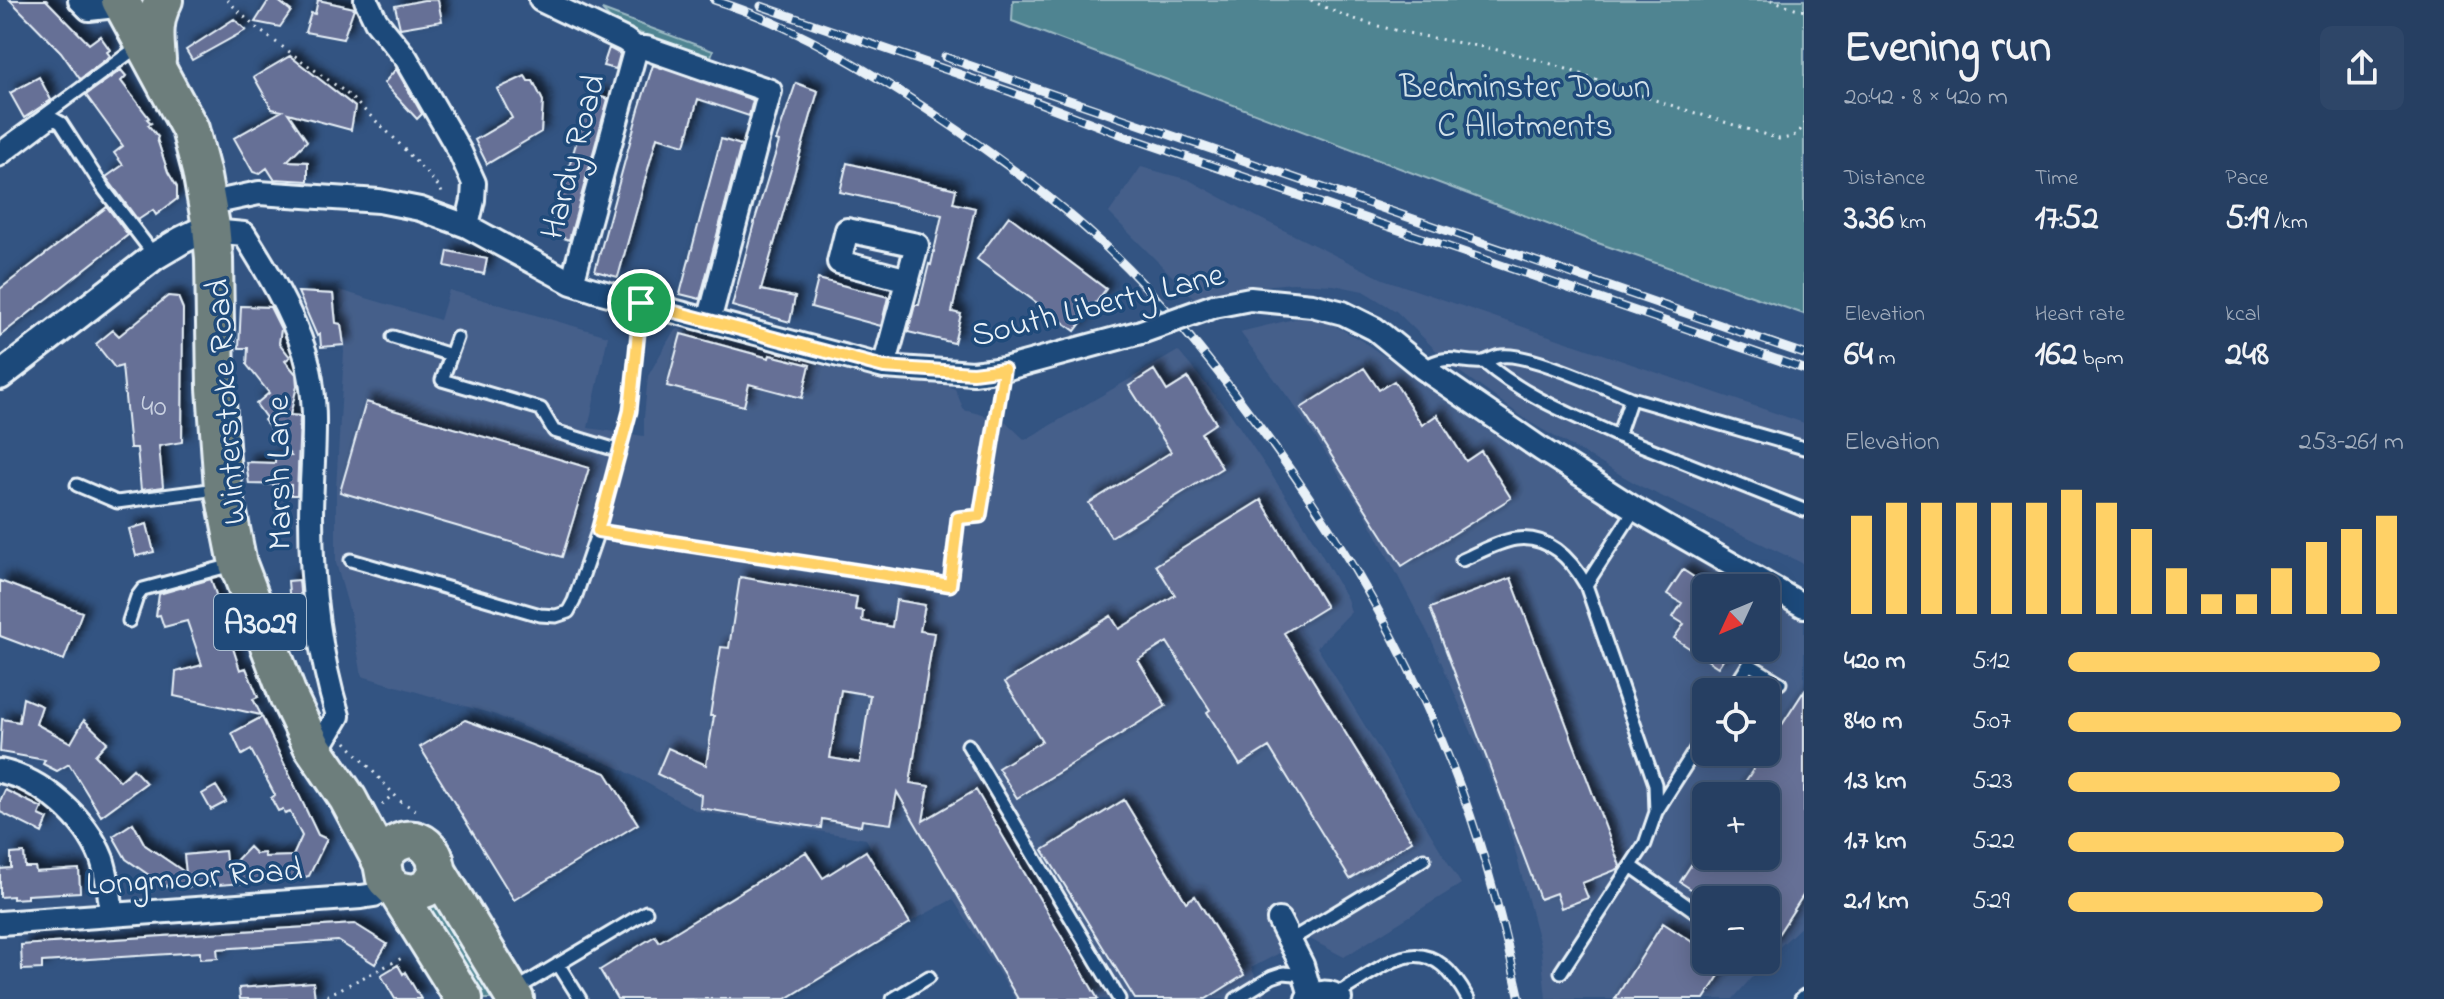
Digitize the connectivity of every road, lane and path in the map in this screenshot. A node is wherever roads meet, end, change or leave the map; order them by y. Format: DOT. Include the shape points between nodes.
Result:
graph roads {
  1 [pos="80,0"];
  2 [pos="164,0"];
  3 [pos="227,0"];
  4 [pos="366,0"];
  5 [pos="541,0"];
  6 [pos="1311,0"];
  7 [pos="1771,0"];
  8 [pos="122,3"];
  9 [pos="1804,11"];
  10 [pos="636,48"];
  11 [pos="151,54"];
  12 [pos="1804,122"];
  13 [pos="0,148"];
  14 [pos="0,160"];
  15 [pos="210,221"];
  16 [pos="457,223"];
  17 [pos="155,256"];
  18 [pos="908,280"];
  19 [pos="572,283"];
  20 [pos="641,303"];
  21 [pos="709,321"];
  22 [pos="393,337"];
  23 [pos="457,338"];
  24 [pos="451,355"];
  25 [pos="1484,362"];
  26 [pos="884,367"];
  27 [pos="1423,368"];
  28 [pos="1004,369"];
  29 [pos="0,376"];
  30 [pos="1631,398"];
  31 [pos="1618,436"];
  32 [pos="1804,448"];
  33 [pos="620,451"];
  34 [pos="77,485"];
  35 [pos="223,488"];
  36 [pos="1635,509"];
  37 [pos="1804,510"];
  38 [pos="598,531"];
  39 [pos="351,560"];
  40 [pos="1462,560"];
  41 [pos="238,564"];
  42 [pos="1586,585"];
  43 [pos="1804,606"];
  44 [pos="129,621"];
  45 [pos="1740,678"];
  46 [pos="1772,678"];
  47 [pos="968,745"];
  48 [pos="312,746"];
  49 [pos="1692,755"];
  50 [pos="0,771"];
  51 [pos="1656,812"];
  52 [pos="1424,859"];
  53 [pos="1631,866"];
  54 [pos="393,870"];
  55 [pos="1692,909"];
  56 [pos="646,912"];
  57 [pos="112,915"];
  58 [pos="1279,920"];
  59 [pos="0,923"];
  60 [pos="1289,941"];
  61 [pos="429,944"];
  62 [pos="558,964"];
  63 [pos="1561,972"];
  64 [pos="929,977"];
  65 [pos="1308,990"];
  66 [pos="907,995"];
  67 [pos="513,996"];
  68 [pos="1338,997"];
  69 [pos="320,999"];
  70 [pos="464,999"];
  71 [pos="580,999"];
  72 [pos="893,999"];
  73 [pos="1119,999"];
  74 [pos="1236,999"];
  75 [pos="1468,999"];
  1 -- 8 [label="street" via="89,9"];
  2 -- 11 [label="highway, A3029"];
  3 -- 16 [label="path" via="255,27 345,92 393,137 441,189"];
  4 -- 16 [label="street" via="406,58 474,183 473,200"];
  5 -- 10 [label="street"];
  6 -- 12 [label="path" via="1411,34 1568,69 1779,139 1792,138"];
  7 -- 9 [label="path"];
  8 -- 11 [label="highway, Winterstoke Road / A3029"];
  10 -- 19 [label="street, Hardy Road"];
  10 -- 21 [label="street" via="770,91"];
  11 -- 13 [label="lane"];
  11 -- 15 [label="highway, Winterstoke Road / A3029" via="190,129"];
  14 -- 17 [label="lane" via="54,119 61,123"];
  15 -- 16 [label="street, South Liberty Lane" via="259,193 379,201"];
  15 -- 17 [label="street"];
  15 -- 35 [label="highway, Winterstoke Road / A3029"];
  15 -- 48 [label="street, Marsh Lane" via="244,234 279,289 305,354 314,405 313,598 325,674 338,716 325,738"];
  16 -- 19 [label="street, South Liberty Lane"];
  17 -- 29 [label="street"];
  18 -- 26 [label="street"];
  19 -- 20 [label="street, South Liberty Lane"];
  20 -- 21 [label="street, South Liberty Lane"];
  20 -- 33 [label="lane" via="630,411"];
  21 -- 26 [label="street, South Liberty Lane"];
  22 -- 24 [label="lane"];
  23 -- 24 [label="lane"];
  24 -- 33 [label="lane" via="442,380 541,409 554,431"];
  25 -- 27 [label="lane" via="1448,359"];
  25 -- 30 [label="lane" via="1520,357"];
  25 -- 31 [label="lane" via="1570,415"];
  26 -- 28 [label="street, South Liberty Lane" via="973,373"];
  27 -- 28 [label="street, South Liberty Lane, bridge" via="1375,329 1343,313 1250,299"];
  27 -- 36 [label="street, South Liberty Lane"];
  28 -- 38 [label="lane" via="980,516 958,518 950,585"];
  30 -- 31 [label="lane"];
  30 -- 32 [label="lane"];
  31 -- 37 [label="lane"];
  33 -- 38 [label="lane"];
  34 -- 35 [label="lane" via="117,502"];
  35 -- 41 [label="highway, Winterstoke Road / A3029"];
  36 -- 42 [label="lane"];
  36 -- 43 [label="street, South Liberty Lane"];
  38 -- 39 [label="lane" via="574,601 568,612 556,616"];
  40 -- 42 [label="lane" via="1514,538 1534,539 1556,548"];
  41 -- 44 [label="lane" via="143,589"];
  41 -- 48 [label="highway, Winterstoke Road / A3029"];
  42 -- 51 [label="lane" via="1655,784"];
  45 -- 46 [label="lane" via="1749,664"];
  47 -- 73 [label="lane"];
  48 -- 54 [label="highway, Winterstoke Road / A3029"];
  49 -- 51 [label="lane"];
  50 -- 57 [label="street" via="36,785 77,820 102,859"];
  51 -- 53 [label="lane"];
  52 -- 60 [label="lane"];
  53 -- 55 [label="lane"];
  53 -- 63 [label="lane"];
  54 -- 57 [label="street, Longmoor Road" via="374,895"];
  54 -- 61 [label="highway, Winterstoke Road / A3029"];
  54 -- 67 [label="highway" via="414,893 438,872"];
  56 -- 62 [label="lane"];
  57 -- 59 [label="street, Longmoor Road"];
  58 -- 60 [label="street"];
  60 -- 65 [label="street"];
  61 -- 69 [label="path"];
  61 -- 70 [label="highway, Winterstoke Road / A3029"];
  62 -- 67 [label="lane"];
  62 -- 71 [label="lane"];
  64 -- 66 [label="lane"];
  65 -- 68 [label="street"];
  65 -- 74 [label="lane" via="1284,973"];
  66 -- 72 [label="lane"];
  68 -- 75 [label="lane" via="1387,964 1418,955 1444,965"];
}
